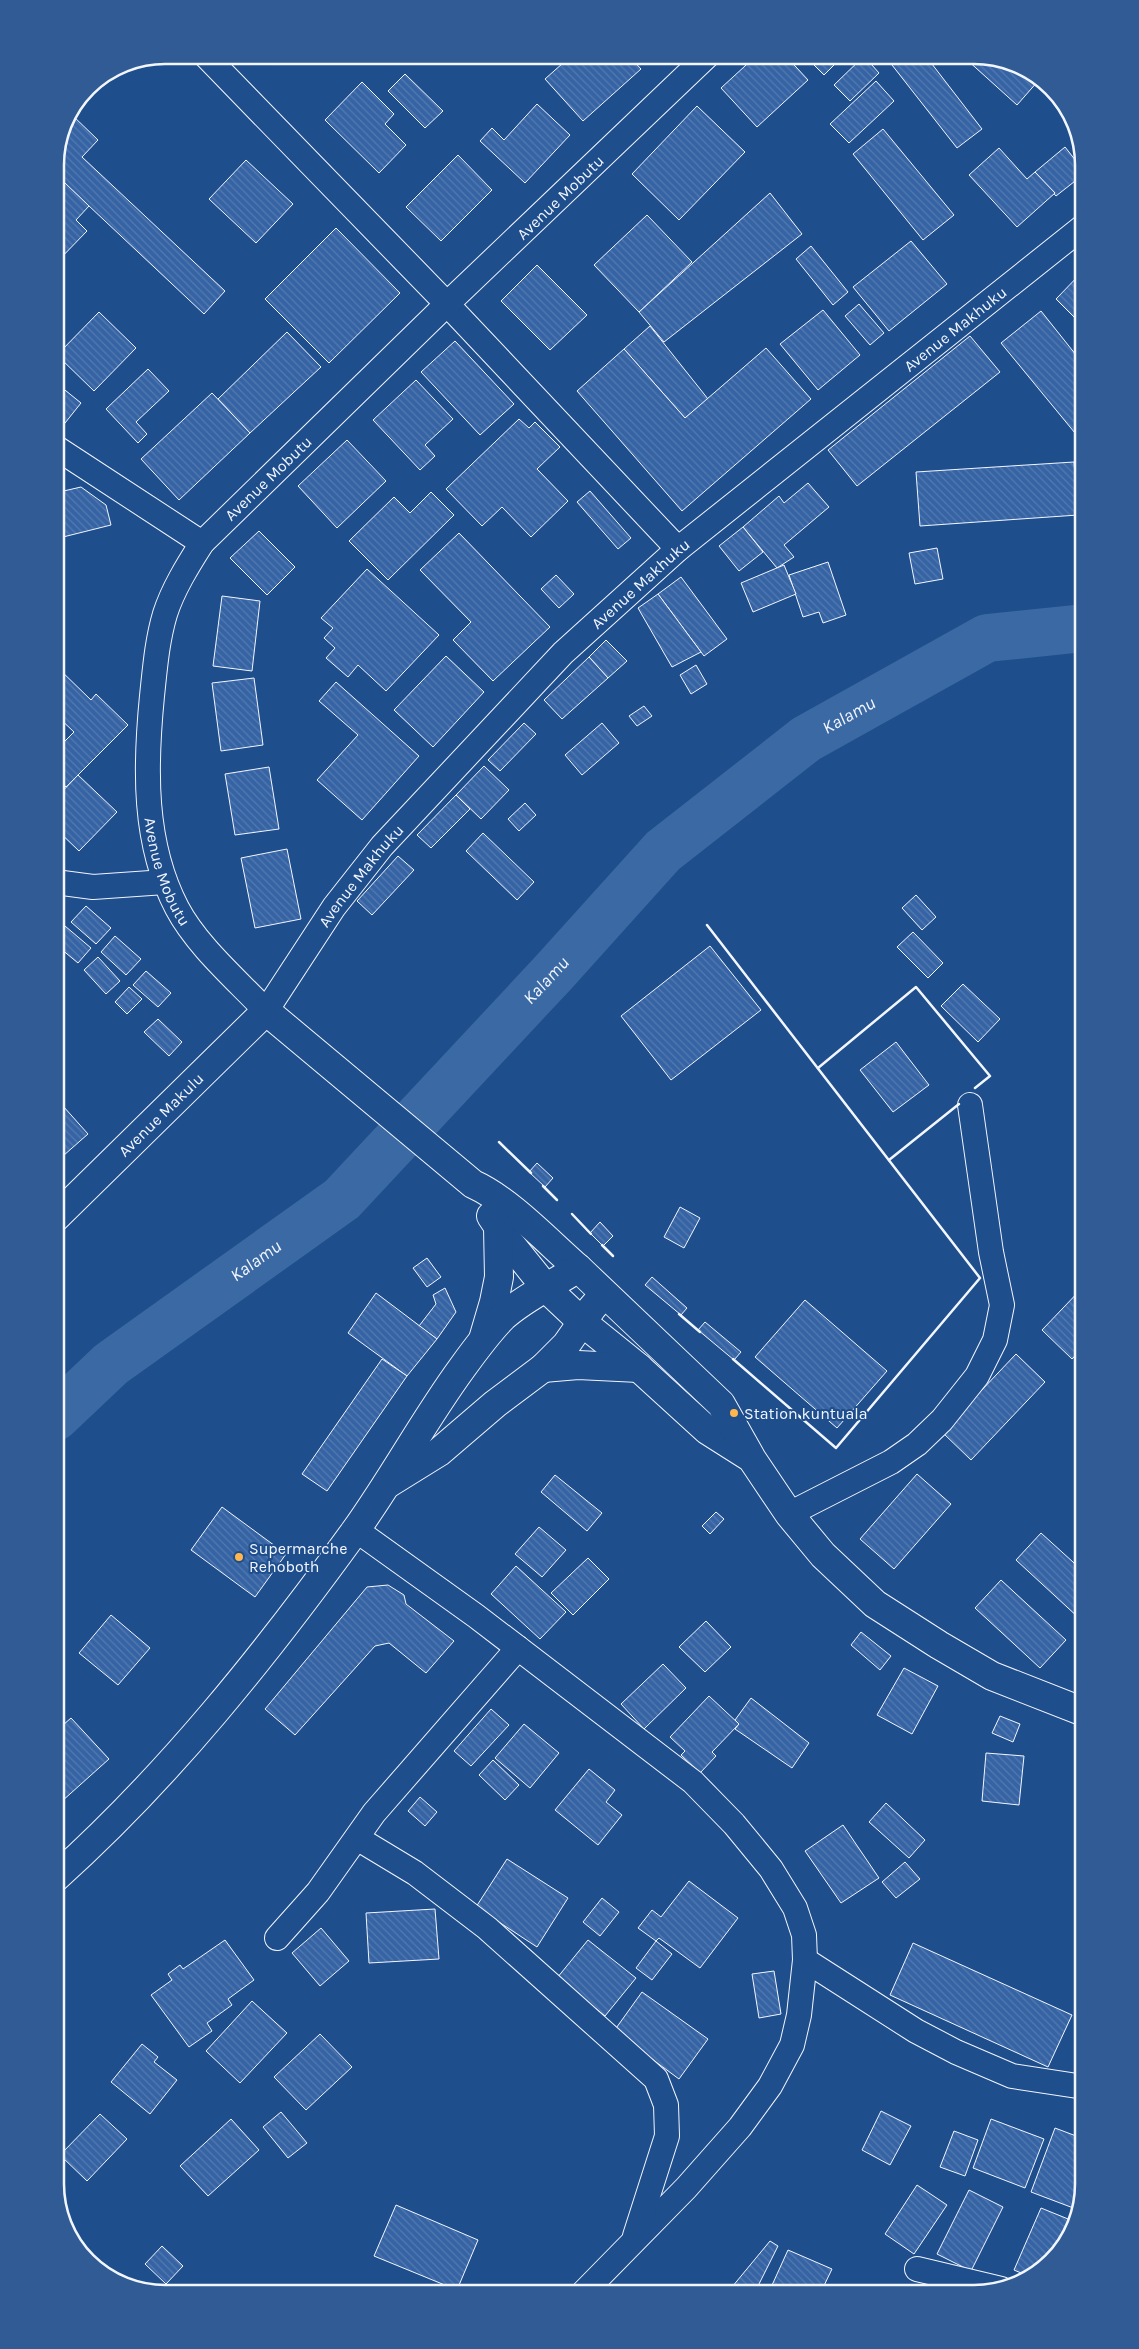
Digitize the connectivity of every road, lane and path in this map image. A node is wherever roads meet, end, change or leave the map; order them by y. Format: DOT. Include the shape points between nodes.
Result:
graph roads {
  1 [pos="214,64"];
  2 [pos="699,64"];
  3 [pos="1075,233"];
  4 [pos="447,304"];
  5 [pos="64,453"];
  6 [pos="202,543"];
  7 [pos="678,549"];
  8 [pos="166,882"];
  9 [pos="64,883"];
  10 [pos="266,1011"];
  11 [pos="970,1105"];
  12 [pos="465,1177"];
  13 [pos="64,1209"];
  14 [pos="498,1227"];
  15 [pos="578,1268"];
  16 [pos="546,1288"];
  17 [pos="604,1294"];
  18 [pos="582,1322"];
  19 [pos="483,1340"];
  20 [pos="543,1368"];
  21 [pos="639,1368"];
  22 [pos="752,1459"];
  23 [pos="387,1483"];
  24 [pos="789,1514"];
  25 [pos="356,1530"];
  26 [pos="518,1648"];
  27 [pos="1075,1708"];
  28 [pos="357,1838"];
  29 [pos="64,1870"];
  30 [pos="277,1938"];
  31 [pos="805,1960"];
  32 [pos="1075,2086"];
  33 [pos="634,2240"];
  34 [pos="917,2269"];
  35 [pos="982,2284"];
  36 [pos="591,2285"];
  1 -- 4 [label="street"];
  2 -- 4 [label="street, Avenue Mobutu"];
  3 -- 7 [label="street, Avenue Makhuku"];
  4 -- 6 [label="street, Avenue Mobutu"];
  4 -- 7 [label="street"];
  5 -- 6 [label="street"];
  6 -- 8 [label="street, Avenue Mobutu" via="184,571 166,612 156,652 146,785 152,830"];
  7 -- 10 [label="street, Avenue Makhuku" via="563,653 382,846 334,907"];
  8 -- 9 [label="street" via="93,887"];
  8 -- 10 [label="street, Avenue Mobutu" via="178,909 201,941"];
  10 -- 12 [label="main road"];
  10 -- 13 [label="main road, Avenue Makulu"];
  11 -- 24 [label="street" via="1002,1305 995,1340 977,1376 918,1444 891,1462"];
  12 -- 14 [label="main road"];
  12 -- 15 [label="main road" via="486,1190"];
  14 -- 16 [label="main road"];
  14 -- 19 [label="main road" via="499,1277"];
  15 -- 16 [label="main road"];
  15 -- 17 [label="main road"];
  16 -- 18 [label="main road"];
  16 -- 19 [label="main road" via="504,1317"];
  17 -- 18 [label="main road"];
  17 -- 22 [label="main road" via="721,1404"];
  18 -- 20 [label="main road" via="566,1345"];
  18 -- 21 [label="main road"];
  19 -- 23 [label="main road" via="432,1410"];
  20 -- 21 [label="main road" via="578,1365"];
  20 -- 23 [label="main road" via="439,1452"];
  21 -- 22 [label="main road" via="707,1430"];
  22 -- 24 [label="main road"];
  23 -- 25 [label="main road"];
  24 -- 27 [label="main road" via="822,1555 875,1604 992,1676"];
  25 -- 26 [label="street"];
  25 -- 29 [label="main road" via="183,1750 101,1837"];
  26 -- 28 [label="street" via="374,1813"];
  26 -- 31 [label="street" via="693,1782 734,1824 771,1869 795,1908 804,1935"];
  28 -- 30 [label="street" via="318,1892"];
  28 -- 33 [label="street" via="415,1873 487,1928 656,2079 666,2105 667,2136"];
  31 -- 32 [label="street" via="916,2031 956,2052 1012,2076"];
  31 -- 33 [label="street" via="792,2045 770,2086 740,2128"];
  33 -- 36 [label="street"];
  34 -- 35 [label="street"];
}
